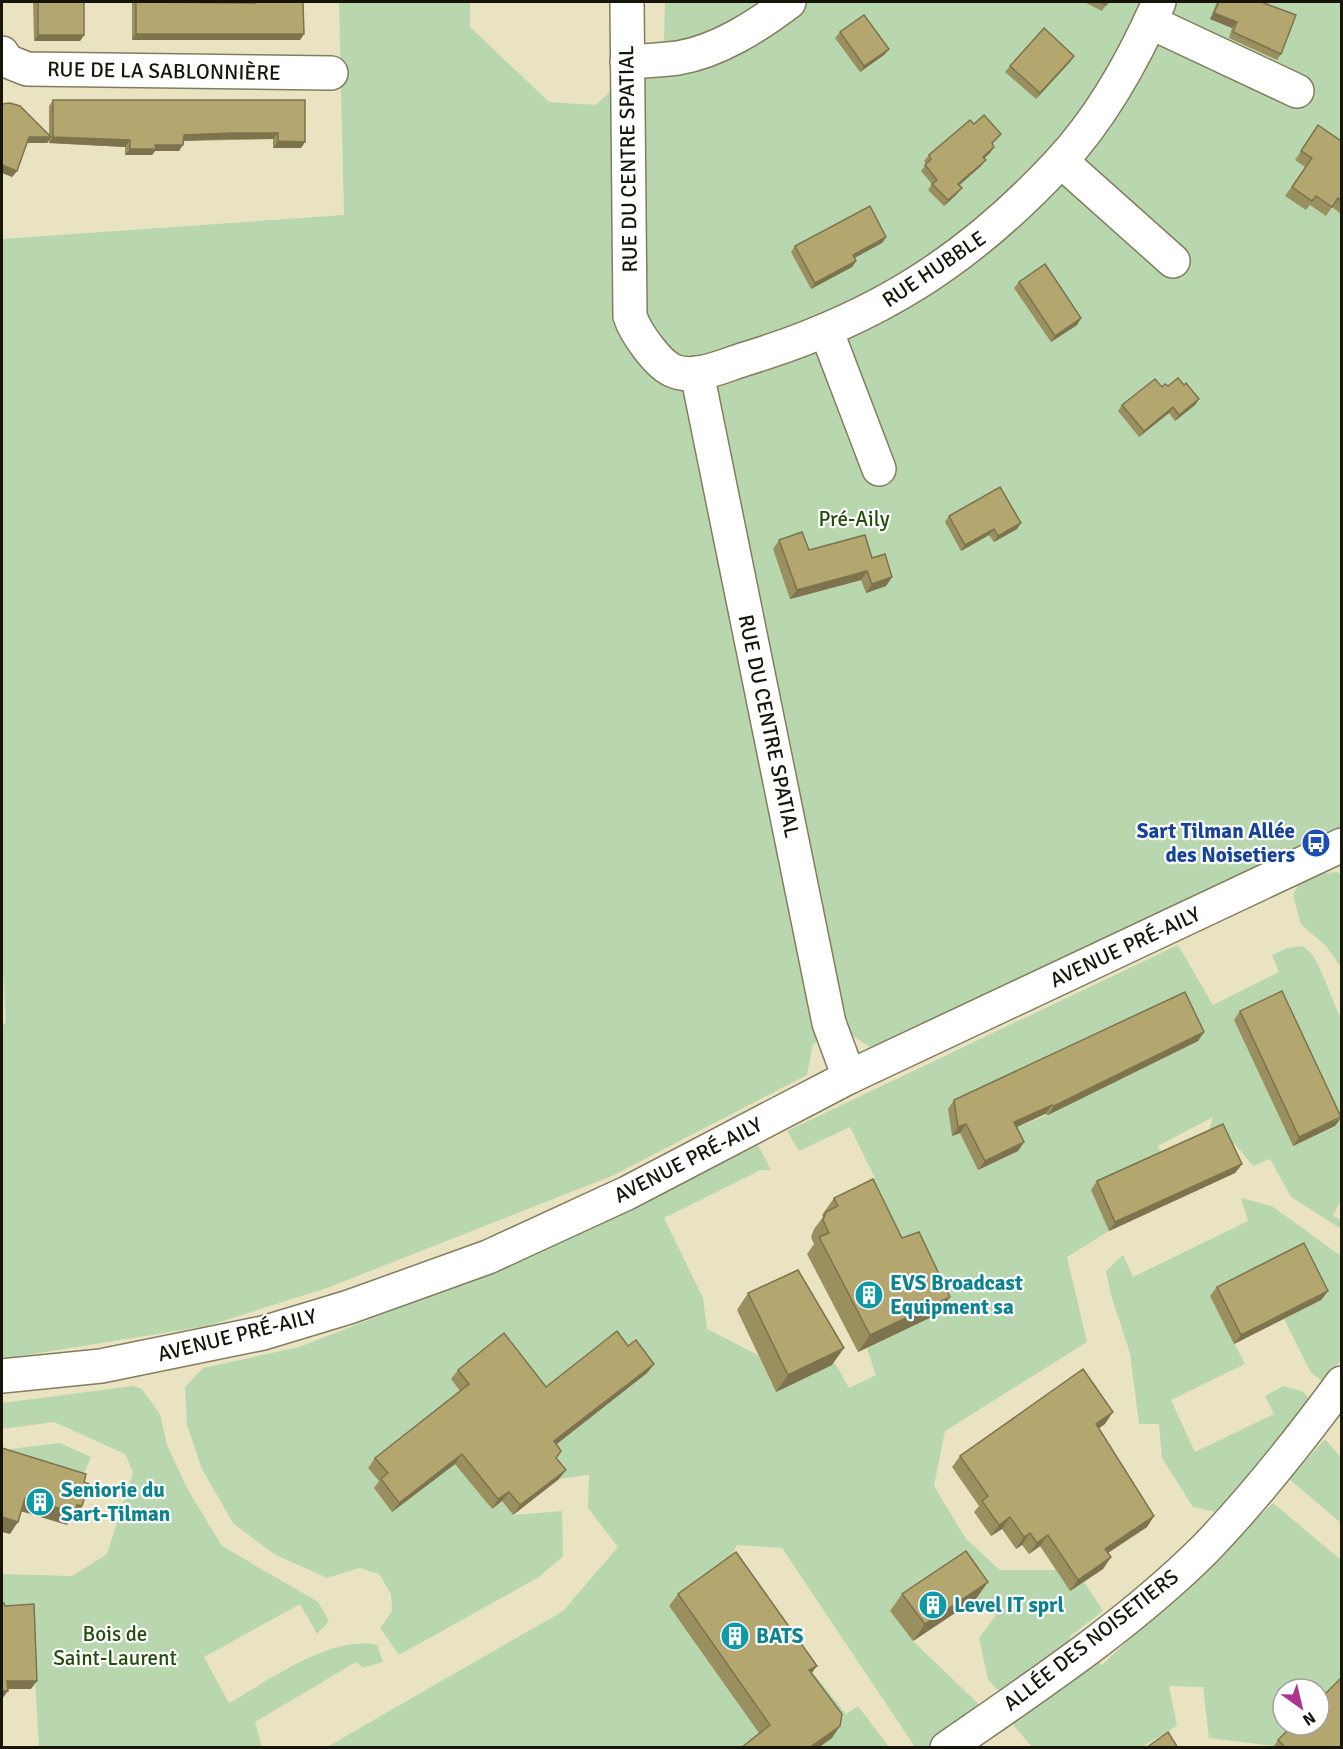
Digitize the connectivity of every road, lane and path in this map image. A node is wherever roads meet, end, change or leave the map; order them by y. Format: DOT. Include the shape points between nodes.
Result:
graph roads {
  1 [pos="627,2"];
  2 [pos="789,2"];
  3 [pos="1154,12"];
  4 [pos="2,53"];
  5 [pos="627,62"];
  6 [pos="332,73"];
  7 [pos="1297,92"];
  8 [pos="1061,161"];
  9 [pos="1173,261"];
  10 [pos="826,330"];
  11 [pos="697,374"];
  12 [pos="879,469"];
  13 [pos="1341,844"];
  14 [pos="849,1077"];
  15 [pos="2,1376"];
  16 [pos="1341,1383"];
  17 [pos="947,1748"];
  1 -- 5 [label="street, RUE DU CENTRE SPATIAL"];
  2 -- 5 [label="street" via="740,34 706,50"];
  3 -- 7 [label="street"];
  3 -- 8 [label="street, RUE HUBBLE" via="1112,92"];
  4 -- 6 [label="street, RUE DE LA SABLONNIÈRE" via="7,61 27,69"];
  5 -- 11 [label="street, RUE DU CENTRE SPATIAL" via="630,316 635,332 674,371"];
  8 -- 9 [label="street"];
  8 -- 10 [label="street, RUE HUBBLE" via="977,243 885,304"];
  10 -- 11 [label="street, RUE HUBBLE"];
  10 -- 12 [label="street"];
  11 -- 14 [label="street, RUE DU CENTRE SPATIAL" via="829,1023"];
  13 -- 14 [label="street, AVENUE PRÉ-AILY"];
  14 -- 15 [label="street, AVENUE PRÉ-AILY" via="627,1193 488,1257 263,1333 101,1366"];
  16 -- 17 [label="street, ALLÉE DES NOISETIERS" via="1268,1476 1200,1553 1140,1607 1057,1672"];
}
